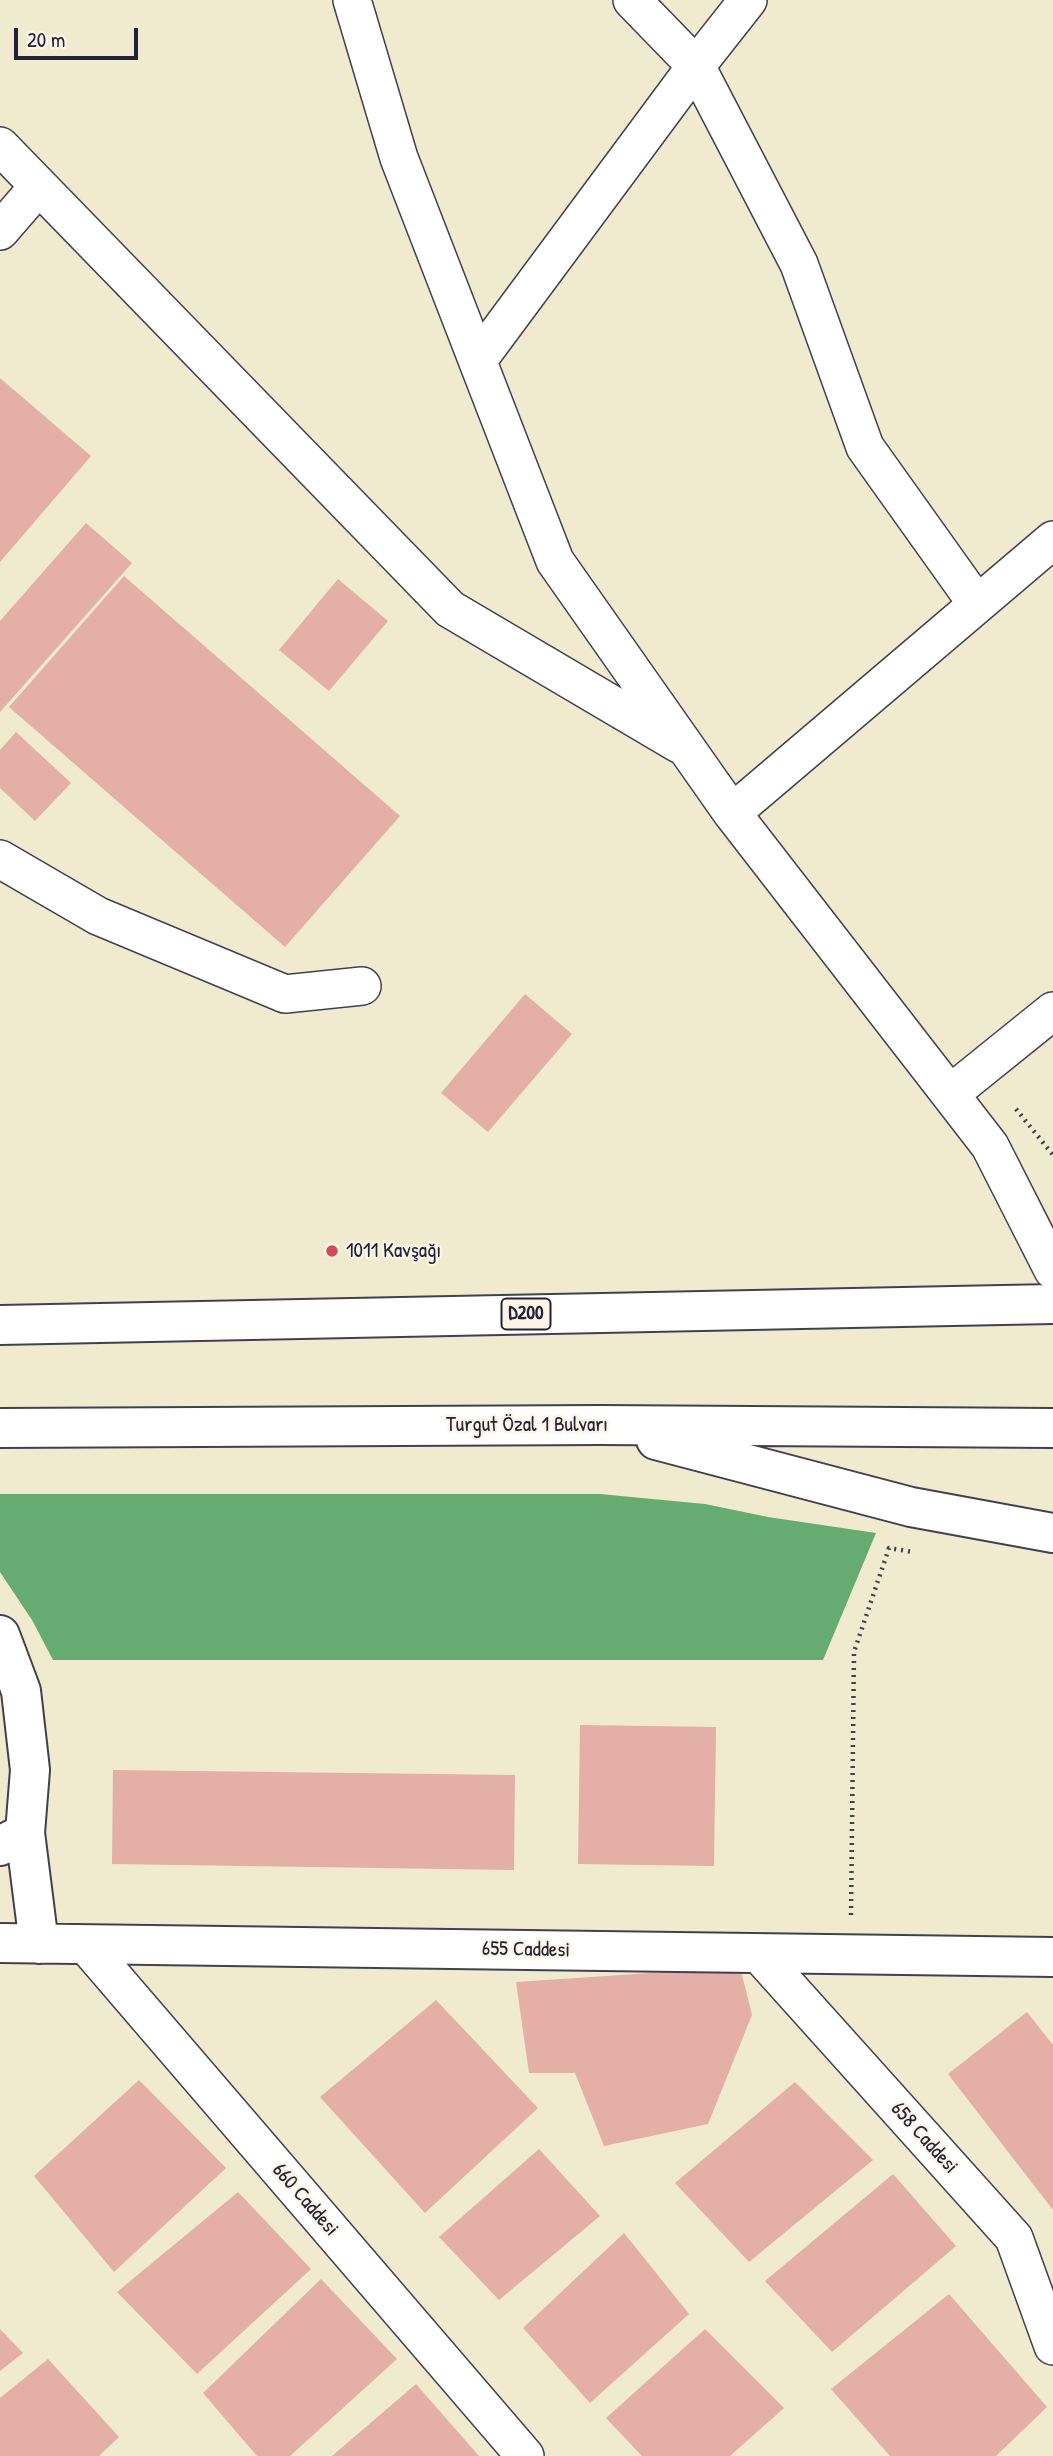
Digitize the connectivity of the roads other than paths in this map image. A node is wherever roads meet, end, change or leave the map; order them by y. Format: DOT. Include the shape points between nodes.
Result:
graph roads {
  1 [pos="352,0"];
  2 [pos="632,0"];
  3 [pos="748,0"];
  4 [pos="696,66"];
  5 [pos="0,146"];
  6 [pos="39,186"];
  7 [pos="0,231"];
  8 [pos="478,360"];
  9 [pos="1053,540"];
  10 [pos="977,604"];
  11 [pos="689,750"];
  12 [pos="732,813"];
  13 [pos="0,859"];
  14 [pos="362,986"];
  15 [pos="1053,1011"];
  16 [pos="950,1094"];
  17 [pos="1053,1270"];
  18 [pos="1053,1304"];
  19 [pos="0,1309"];
  20 [pos="110,1323"];
  21 [pos="0,1325"];
  22 [pos="600,1425"];
  23 [pos="0,1428"];
  24 [pos="1053,1428"];
  25 [pos="1053,1533"];
  26 [pos="0,1635"];
  27 [pos="12,1839"];
  28 [pos="0,1943"];
  29 [pos="39,1944"];
  30 [pos="86,1945"];
  31 [pos="758,1953"];
  32 [pos="1053,1957"];
  33 [pos="1053,2346"];
  34 [pos="525,2456"];
  1 -- 8 [label="street" via="399,158"];
  2 -- 4 [label="street"];
  3 -- 4 [label="street"];
  4 -- 8 [label="street"];
  4 -- 10 [label="street" via="799,264 865,447"];
  5 -- 6 [label="street"];
  6 -- 7 [label="street"];
  6 -- 11 [label="street" via="450,609"];
  8 -- 11 [label="street" via="555,561"];
  9 -- 10 [label="street"];
  10 -- 12 [label="street"];
  11 -- 12 [label="street"];
  12 -- 16 [label="street"];
  13 -- 14 [label="street" via="98,916 285,994"];
  15 -- 16 [label="street"];
  16 -- 17 [label="street" via="990,1146"];
  18 -- 20 [label="main road, D200"];
  19 -- 20 [label="main road"];
  20 -- 21 [label="main road, D200"];
  22 -- 23 [label="main road, Turgut Özal 1 Bulvarı"];
  22 -- 24 [label="main road, Turgut Özal 1 Bulvarı"];
  22 -- 25 [label="main road" via="911,1507"];
  26 -- 27 [label="main road" via="21,1691 30,1770"];
  27 -- 29 [label="main road"];
  28 -- 29 [label="main road, 655 Caddesi"];
  29 -- 30 [label="main road, 655 Caddesi"];
  30 -- 31 [label="main road, 655 Caddesi"];
  30 -- 34 [label="street, 660 Caddesi"];
  31 -- 32 [label="main road, 655 Caddesi"];
  31 -- 33 [label="street, 658 Caddesi" via="1014,2238"];
}
